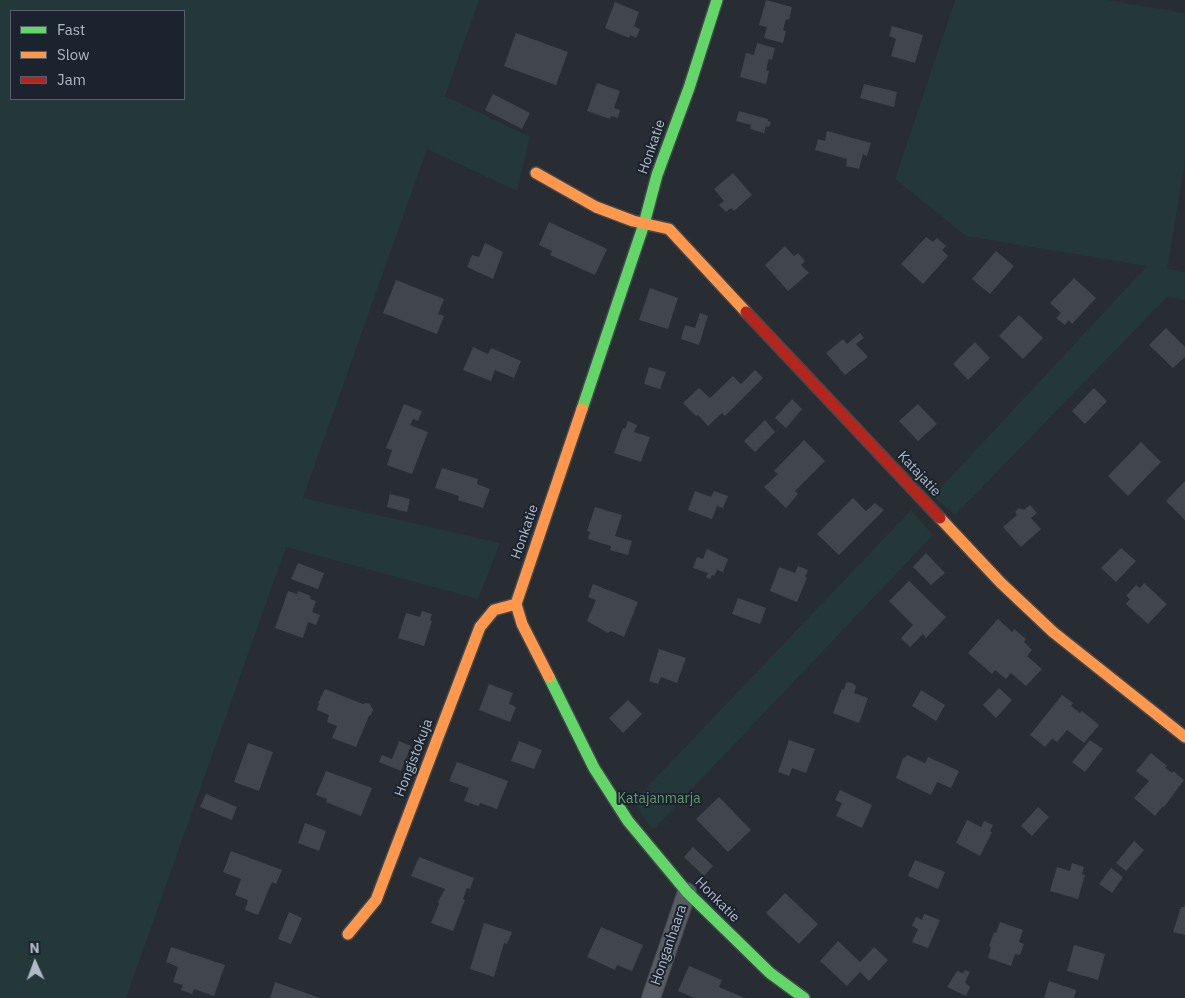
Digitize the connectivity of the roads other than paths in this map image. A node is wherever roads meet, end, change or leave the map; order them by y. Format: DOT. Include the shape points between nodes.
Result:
graph roads {
  1 [pos="717,0"];
  2 [pos="536,173"];
  3 [pos="644,224"];
  4 [pos="516,604"];
  5 [pos="1185,737"];
  6 [pos="687,892"];
  7 [pos="348,934"];
  8 [pos="651,998"];
  9 [pos="804,998"];
  1 -- 3 [label="street, Honkatie" via="657,175"];
  2 -- 3 [label="street, Katajatie" via="596,207"];
  3 -- 4 [label="street, Honkatie"];
  3 -- 5 [label="street, Katajatie" via="676,235 1004,586 1053,632"];
  4 -- 6 [label="street, Honkatie" via="522,624 595,770 628,821"];
  4 -- 7 [label="street, Hongistokuja" via="494,610 480,627 376,900"];
  6 -- 8 [label="street, Honganhaara"];
  6 -- 9 [label="street, Honkatie" via="770,973"];
}
